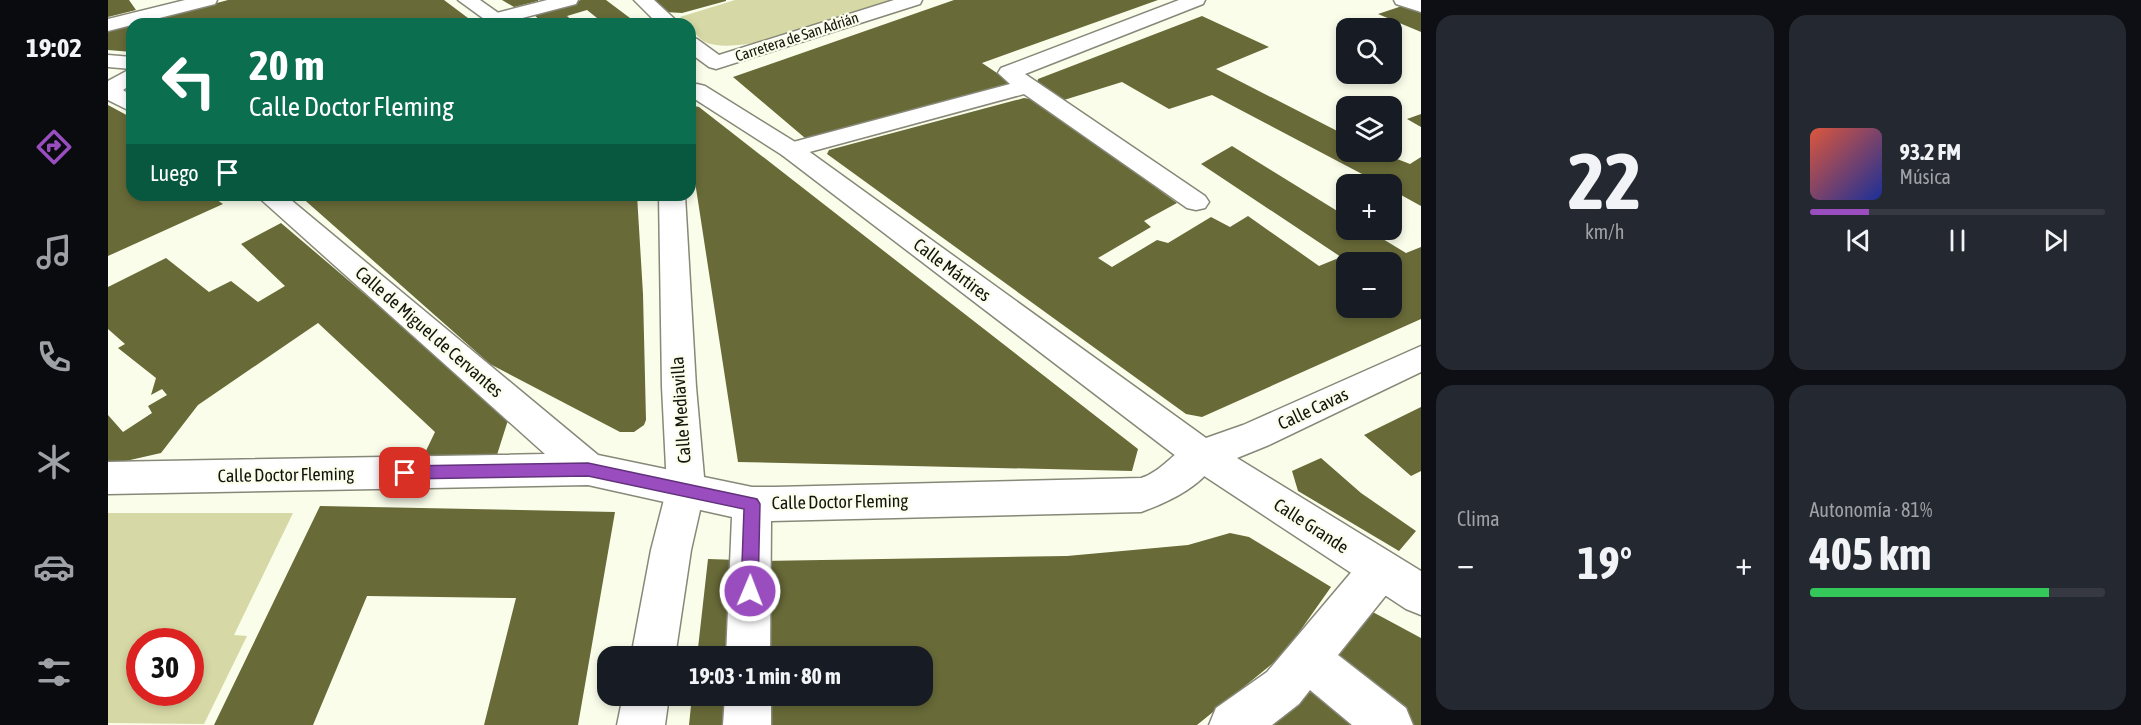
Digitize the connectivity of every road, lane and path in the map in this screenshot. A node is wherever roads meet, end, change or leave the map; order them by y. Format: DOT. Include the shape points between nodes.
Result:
graph roads {
  1 [pos="208,0"];
  2 [pos="467,0"];
  3 [pos="569,0"];
  4 [pos="643,0"];
  5 [pos="913,0"];
  6 [pos="1196,0"];
  7 [pos="1403,0"];
  8 [pos="1421,6"];
  9 [pos="136,18"];
  10 [pos="495,18"];
  11 [pos="510,18"];
  12 [pos="663,18"];
  13 [pos="126,20"];
  14 [pos="108,25"];
  15 [pos="696,47"];
  16 [pos="108,61"];
  17 [pos="126,62"];
  18 [pos="716,63"];
  19 [pos="126,78"];
  20 [pos="1027,86"];
  21 [pos="696,89"];
  22 [pos="696,93"];
  23 [pos="126,102"];
  24 [pos="791,150"];
  25 [pos="276,201"];
  26 [pos="672,201"];
  27 [pos="1196,202"];
  28 [pos="1421,358"];
  29 [pos="1202,455"];
  30 [pos="588,470"];
  31 [pos="108,478"];
  32 [pos="686,488"];
  33 [pos="752,504"];
  34 [pos="1380,570"];
  35 [pos="1421,595"];
  36 [pos="655,646"];
  37 [pos="748,646"];
  38 [pos="1307,658"];
  39 [pos="644,706"];
  40 [pos="748,706"];
  41 [pos="641,725"];
  42 [pos="747,725"];
  43 [pos="1233,725"];
  44 [pos="1389,725"];
  1 -- 9 [label="street"];
  2 -- 10 [label="street"];
  3 -- 11 [label="street"];
  4 -- 12 [label="street"];
  5 -- 18 [label="street, Carretera de San Adrián"];
  6 -- 20 [label="street" via="1009,73"];
  7 -- 8 [label="street"];
  13 -- 14 [label="street"];
  15 -- 18 [label="street"];
  16 -- 17 [label="street"];
  18 -- 21 [label="street"];
  19 -- 23 [label="street" via="108,91"];
  20 -- 24 [label="street"];
  20 -- 27 [label="street"];
  22 -- 24 [label="street, Calle Mártires"];
  24 -- 29 [label="street, Calle Mártires"];
  25 -- 30 [label="street, Calle de Miguel de Cervantes"];
  26 -- 32 [label="street, Calle Mediavilla"];
  28 -- 29 [label="street, Calle Cavas" via="1256,435"];
  29 -- 33 [label="street, Calle Doctor Fleming" via="1162,488 1141,495"];
  29 -- 34 [label="street, Calle Grande"];
  30 -- 31 [label="street, Calle Doctor Fleming"];
  30 -- 32 [label="street, Calle Doctor Fleming"];
  32 -- 33 [label="street, Calle Doctor Fleming"];
  32 -- 36 [label="street, Calle Mediavilla"];
  33 -- 37 [label="street"];
  34 -- 35 [label="street, Calle Grande"];
  34 -- 38 [label="street"];
  38 -- 43 [label="street" via="1283,688"];
  38 -- 44 [label="street"];
  39 -- 41 [label="street"];
  40 -- 42 [label="street"];
}
